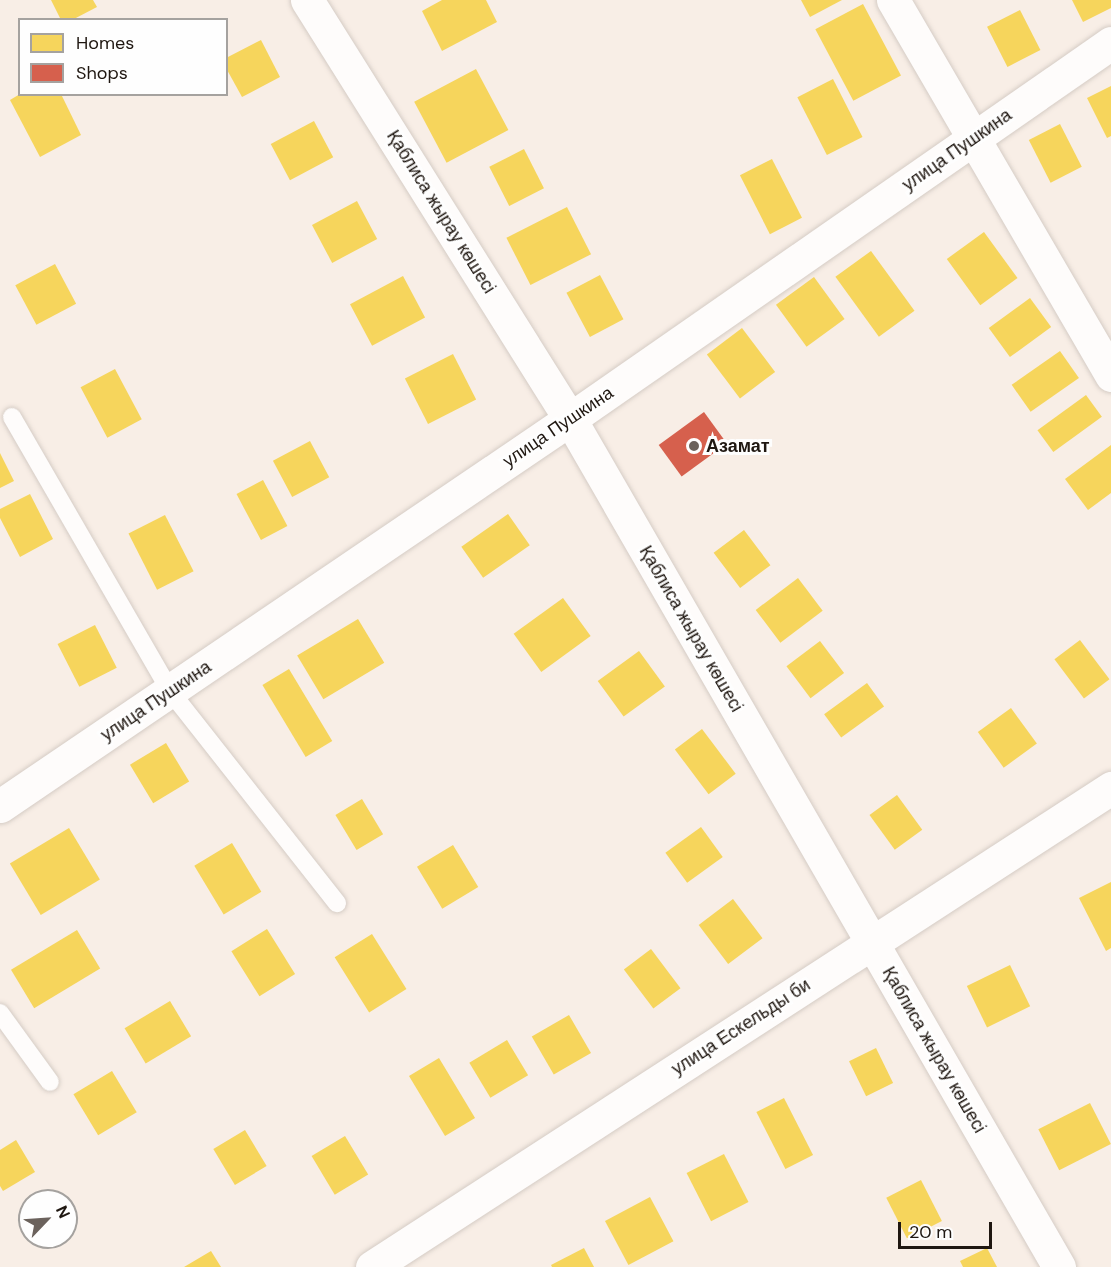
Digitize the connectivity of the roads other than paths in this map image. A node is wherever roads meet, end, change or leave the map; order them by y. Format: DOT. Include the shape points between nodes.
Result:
graph roads {
  1 [pos="308,0"];
  2 [pos="893,0"];
  3 [pos="1111,43"];
  4 [pos="974,138"];
  5 [pos="1111,375"];
  6 [pos="12,417"];
  7 [pos="570,419"];
  8 [pos="170,691"];
  9 [pos="1111,788"];
  10 [pos="0,806"];
  11 [pos="337,903"];
  12 [pos="873,942"];
  13 [pos="0,1013"];
  14 [pos="50,1082"];
  15 [pos="372,1267"];
  16 [pos="1059,1267"];
  1 -- 7 [label="street, Қаблиса жырау көшесі"];
  2 -- 4 [label="street"];
  3 -- 4 [label="street, улица Пушкина"];
  4 -- 5 [label="street"];
  4 -- 7 [label="street, улица Пушкина"];
  6 -- 8 [label="lane"];
  7 -- 8 [label="street, улица Пушкина"];
  7 -- 12 [label="street, Қаблиса жырау көшесі"];
  8 -- 10 [label="street, улица Пушкина"];
  8 -- 11 [label="lane"];
  9 -- 12 [label="street, улица Ескельды би"];
  12 -- 15 [label="street, улица Ескельды би"];
  12 -- 16 [label="street, Қаблиса жырау көшесі"];
  13 -- 14 [label="lane"];
}
